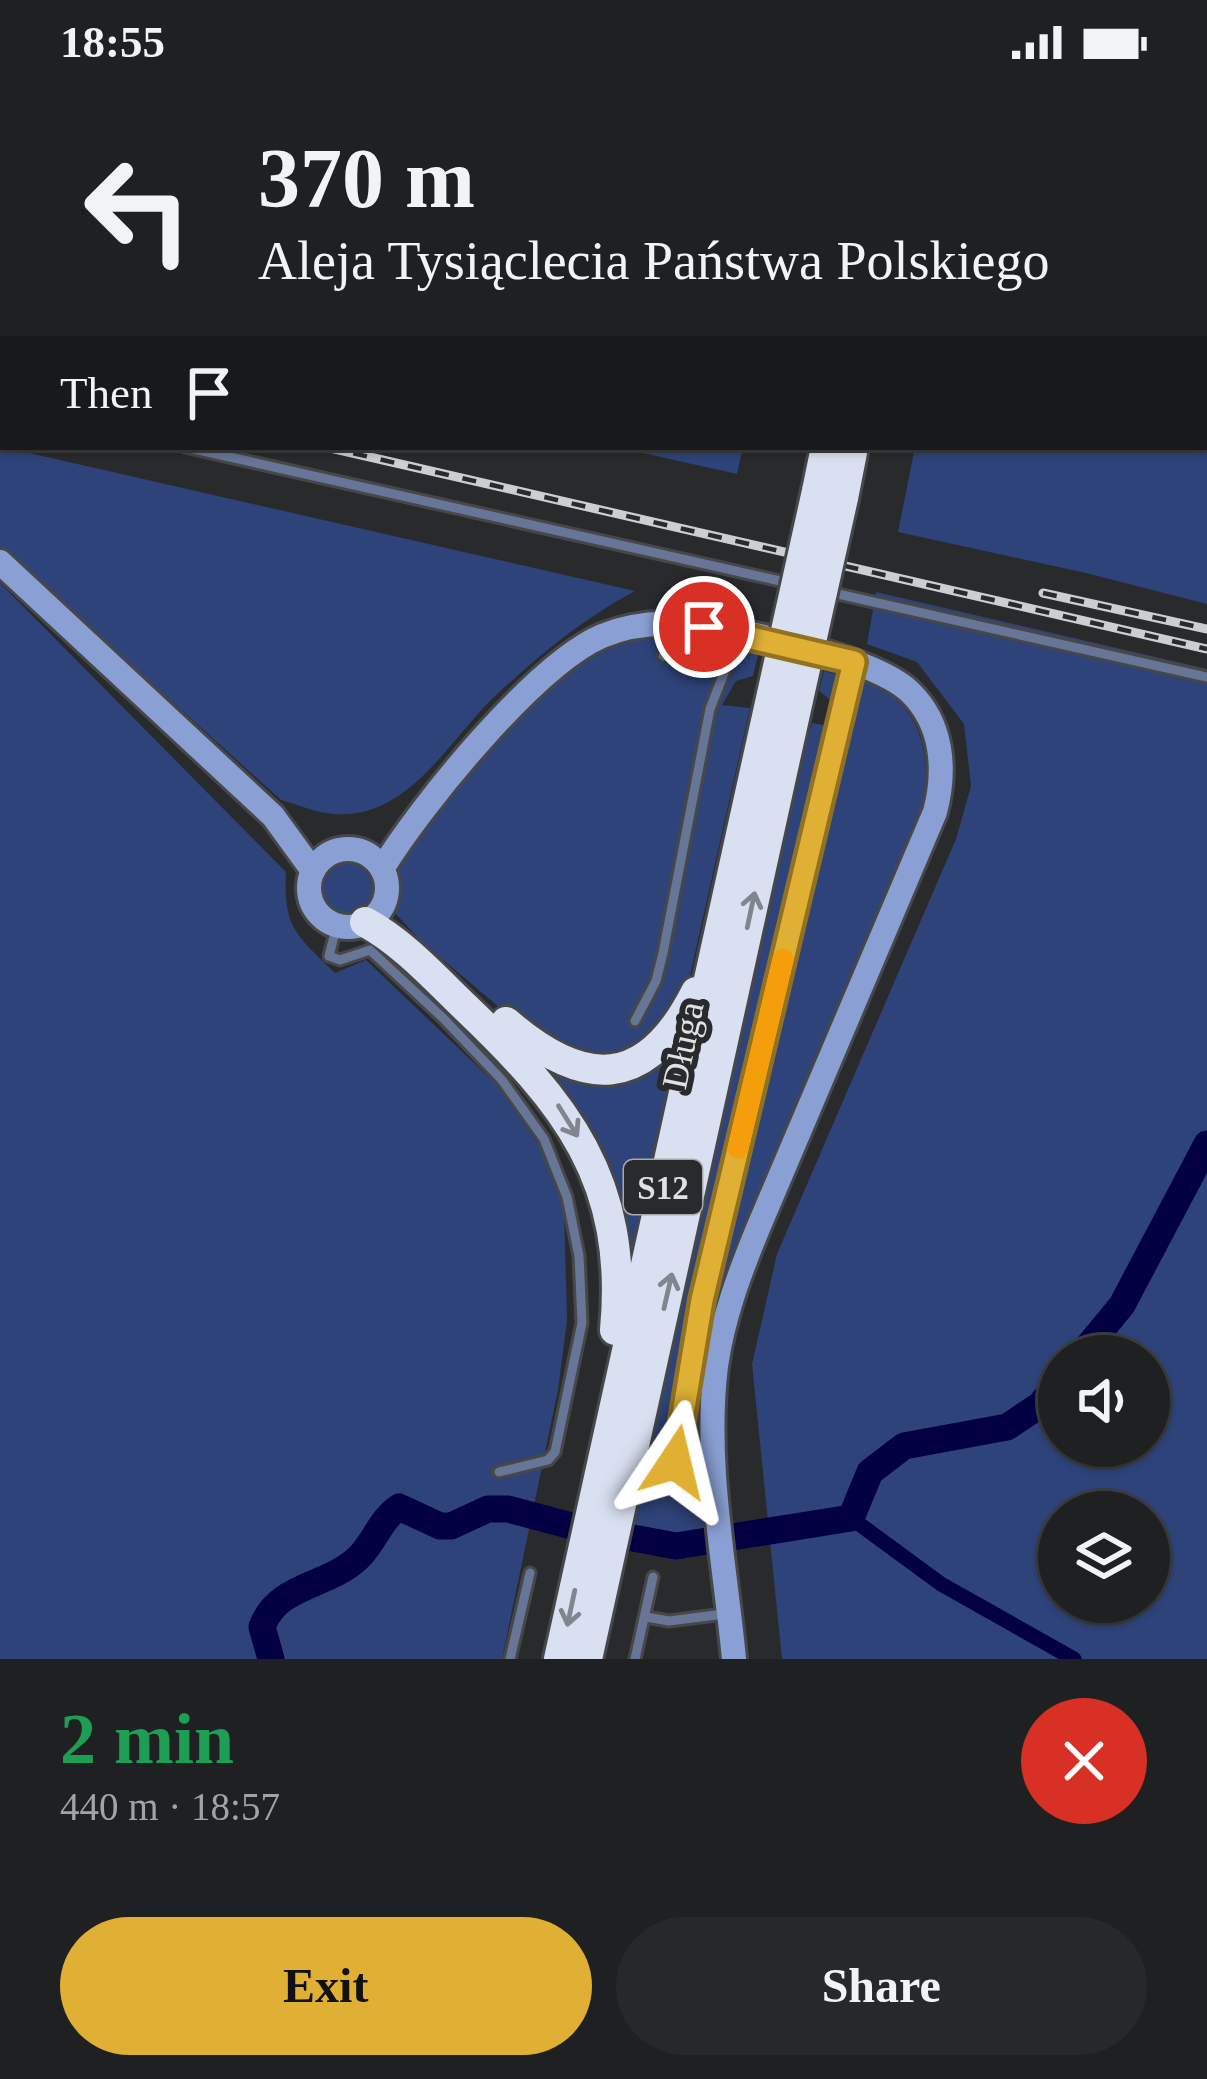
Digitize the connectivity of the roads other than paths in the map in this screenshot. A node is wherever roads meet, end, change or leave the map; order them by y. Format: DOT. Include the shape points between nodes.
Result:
graph roads {
  1 [pos="198,450"];
  2 [pos="826,450"];
  3 [pos="852,450"];
  4 [pos="830,495"];
  5 [pos="0,562"];
  6 [pos="733,633"];
  7 [pos="662,656"];
  8 [pos="727,662"];
  9 [pos="854,662"];
  10 [pos="1207,677"];
  11 [pos="785,697"];
  12 [pos="373,860"];
  13 [pos="321,862"];
  14 [pos="362,917"];
  15 [pos="714,954"];
  16 [pos="635,1021"];
  17 [pos="612,1420"];
  18 [pos="675,1462"];
  19 [pos="499,1472"];
  20 [pos="606,1507"];
  21 [pos="595,1560"];
  22 [pos="530,1573"];
  23 [pos="653,1576"];
  24 [pos="730,1613"];
  25 [pos="646,1617"];
  26 [pos="510,1659"];
  27 [pos="559,1659"];
  28 [pos="586,1659"];
  29 [pos="635,1659"];
  30 [pos="734,1659"];
  1 -- 10 [label="lane"];
  2 -- 4 [label="highway, Długa / S12"];
  3 -- 4 [label="highway, Długa / S12"];
  4 -- 11 [label="highway, Długa / S12, bridge"];
  5 -- 13 [label="street"];
  6 -- 8 [label="lane"];
  6 -- 9 [label="street"];
  6 -- 12 [label="street" via="659,624 595,640 530,691"];
  7 -- 8 [label="lane"];
  8 -- 16 [label="lane" via="710,709 656,981"];
  9 -- 18 [label="lane" via="702,1300"];
  9 -- 24 [label="street" via="894,679 920,703 938,742 941,785 734,1288 715,1380 713,1453"];
  11 -- 15 [label="highway, Długa / S12"];
  20 -- 11 [label="highway, Długa / S12, one-way"];
  12 -- 13 [label="street" via="352,849"];
  12 -- 14 [label="street" via="387,886"];
  13 -- 14 [label="street" via="310,899 321,916"];
  14 -- 15 [label="highway" via="394,921 532,1045 577,1069 613,1069 659,1047"];
  14 -- 17 [label="highway, one-way" via="515,1055 586,1151 617,1263"];
  14 -- 19 [label="lane" via="328,956 370,950 443,1018 544,1139 567,1197 582,1323 555,1452"];
  15 -- 17 [label="highway, S12"];
  17 -- 20 [label="highway, S12"];
  20 -- 21 [label="highway, S12"];
  21 -- 27 [label="highway, S12, one-way"];
  21 -- 28 [label="highway, S12"];
  22 -- 26 [label="lane"];
  23 -- 25 [label="lane"];
  24 -- 25 [label="lane"];
  24 -- 30 [label="street"];
  25 -- 29 [label="lane"];
}
